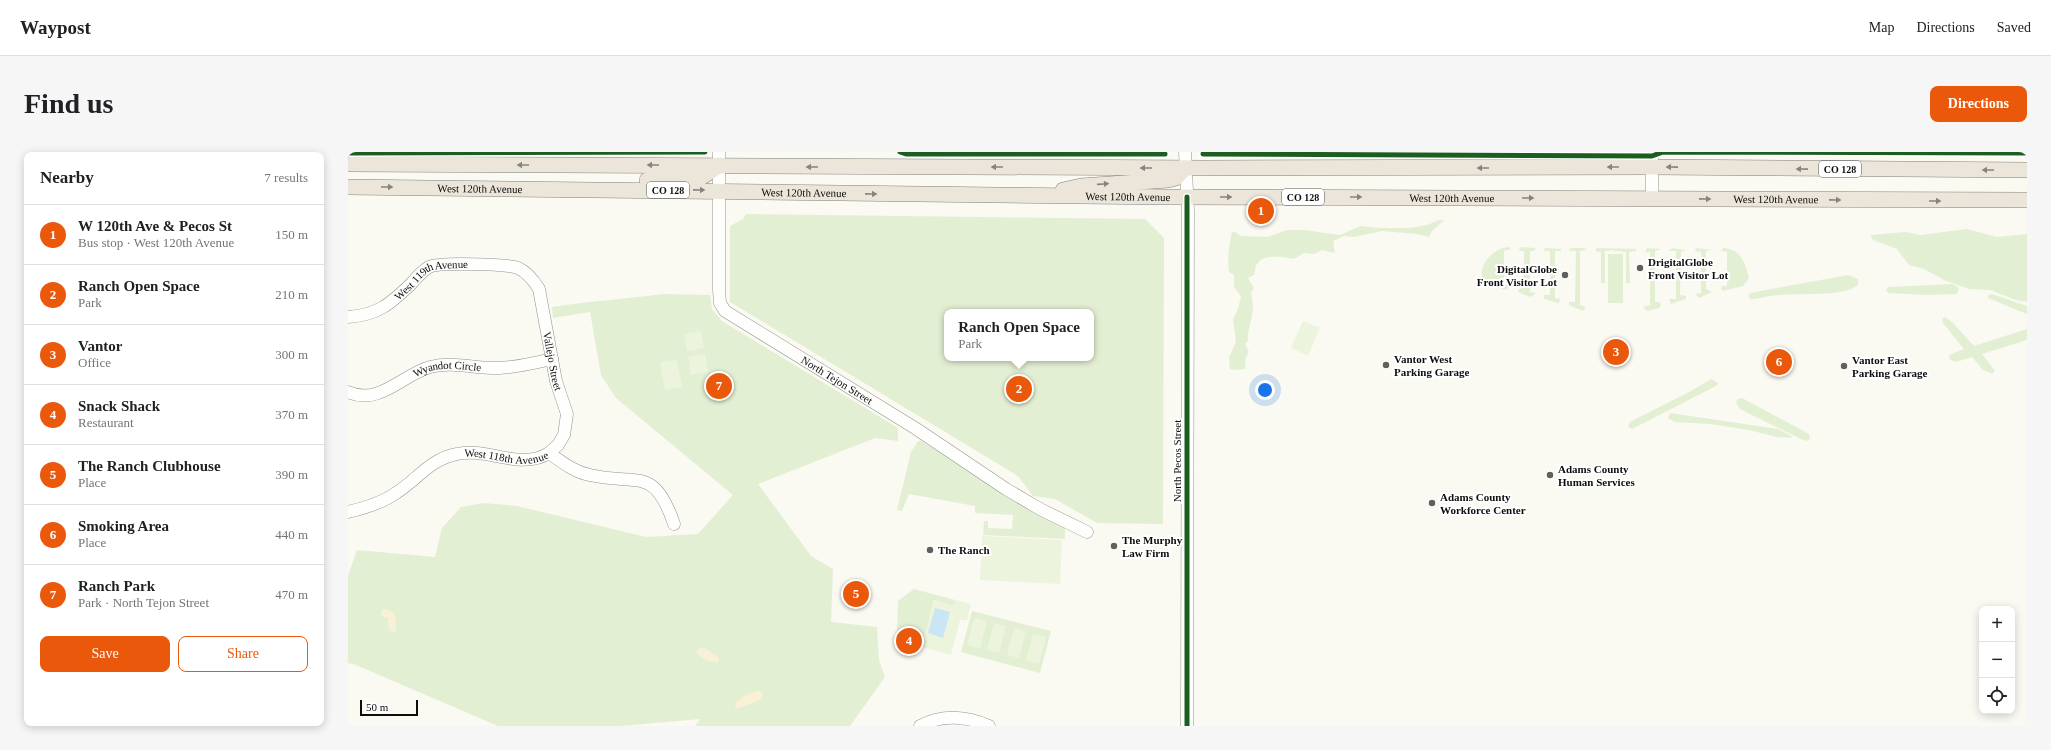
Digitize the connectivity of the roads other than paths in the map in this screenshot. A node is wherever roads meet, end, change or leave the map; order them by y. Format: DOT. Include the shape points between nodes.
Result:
graph roads {
  1 [pos="1185,152"];
  2 [pos="1652,152"];
  3 [pos="719,159"];
  4 [pos="348,164"];
  5 [pos="1652,167"];
  6 [pos="1185,168"];
  7 [pos="2027,170"];
  8 [pos="348,187"];
  9 [pos="544,188"];
  10 [pos="719,190"];
  11 [pos="1038,196"];
  12 [pos="1187,197"];
  13 [pos="1652,198"];
  14 [pos="2003,200"];
  15 [pos="2027,200"];
  16 [pos="2027,203"];
  17 [pos="521,270"];
  18 [pos="348,317"];
  19 [pos="552,359"];
  20 [pos="348,392"];
  21 [pos="549,453"];
  22 [pos="348,512"];
  23 [pos="674,524"];
  24 [pos="1087,532"];
  25 [pos="920,726"];
  26 [pos="989,726"];
  27 [pos="1187,726"];
  1 -- 6 [label="street, North Pecos Street"];
  2 -- 5 [label="street"];
  3 -- 4 [label="main road, West 120th Avenue / CO 128, one-way"];
  6 -- 3 [label="main road, West 120th Avenue / CO 128, one-way"];
  3 -- 9 [label="main road" via="712,172 695,179 595,181"];
  3 -- 10 [label="street, North Tejon Street"];
  5 -- 6 [label="main road, West 120th Avenue / CO 128, one-way"];
  7 -- 5 [label="main road, West 120th Avenue / CO 128, one-way"];
  5 -- 13 [label="street"];
  11 -- 6 [label="main road, one-way" via="1081,186 1168,180 1176,178"];
  6 -- 12 [label="street, North Pecos Street"];
  8 -- 9 [label="main road, West 120th Avenue / CO 128, one-way"];
  9 -- 10 [label="main road, West 120th Avenue / CO 128, one-way"];
  10 -- 11 [label="main road, West 120th Avenue / CO 128, one-way"];
  10 -- 24 [label="street, North Tejon Street" via="719,299 724,311 915,428 1006,489"];
  11 -- 12 [label="main road, West 120th Avenue / CO 128"];
  12 -- 13 [label="main road, West 120th Avenue / CO 128, one-way"];
  12 -- 27 [label="street, North Pecos Street"];
  13 -- 14 [label="main road, West 120th Avenue / CO 128, one-way"];
  14 -- 15 [label="main road, West 120th Avenue / CO 128"];
  14 -- 16 [label="main road"];
  17 -- 18 [label="street, West 119th Avenue" via="498,265 433,266 420,274 395,300 380,310 372,314"];
  17 -- 19 [label="street, Vallejo Street" via="539,289"];
  19 -- 20 [label="street, Wyandot Circle" via="500,368 437,366 421,370 374,395 361,396"];
  19 -- 21 [label="street, Vallejo Street" via="567,419 564,435"];
  21 -- 22 [label="street, West 118th Avenue" via="528,461 472,452 451,455 431,464 395,494 371,506"];
  21 -- 23 [label="street, West 118th Avenue" via="583,473 635,479 653,487 664,498"];
  25 -- 26 [label="street" via="947,718 969,719"];
}
